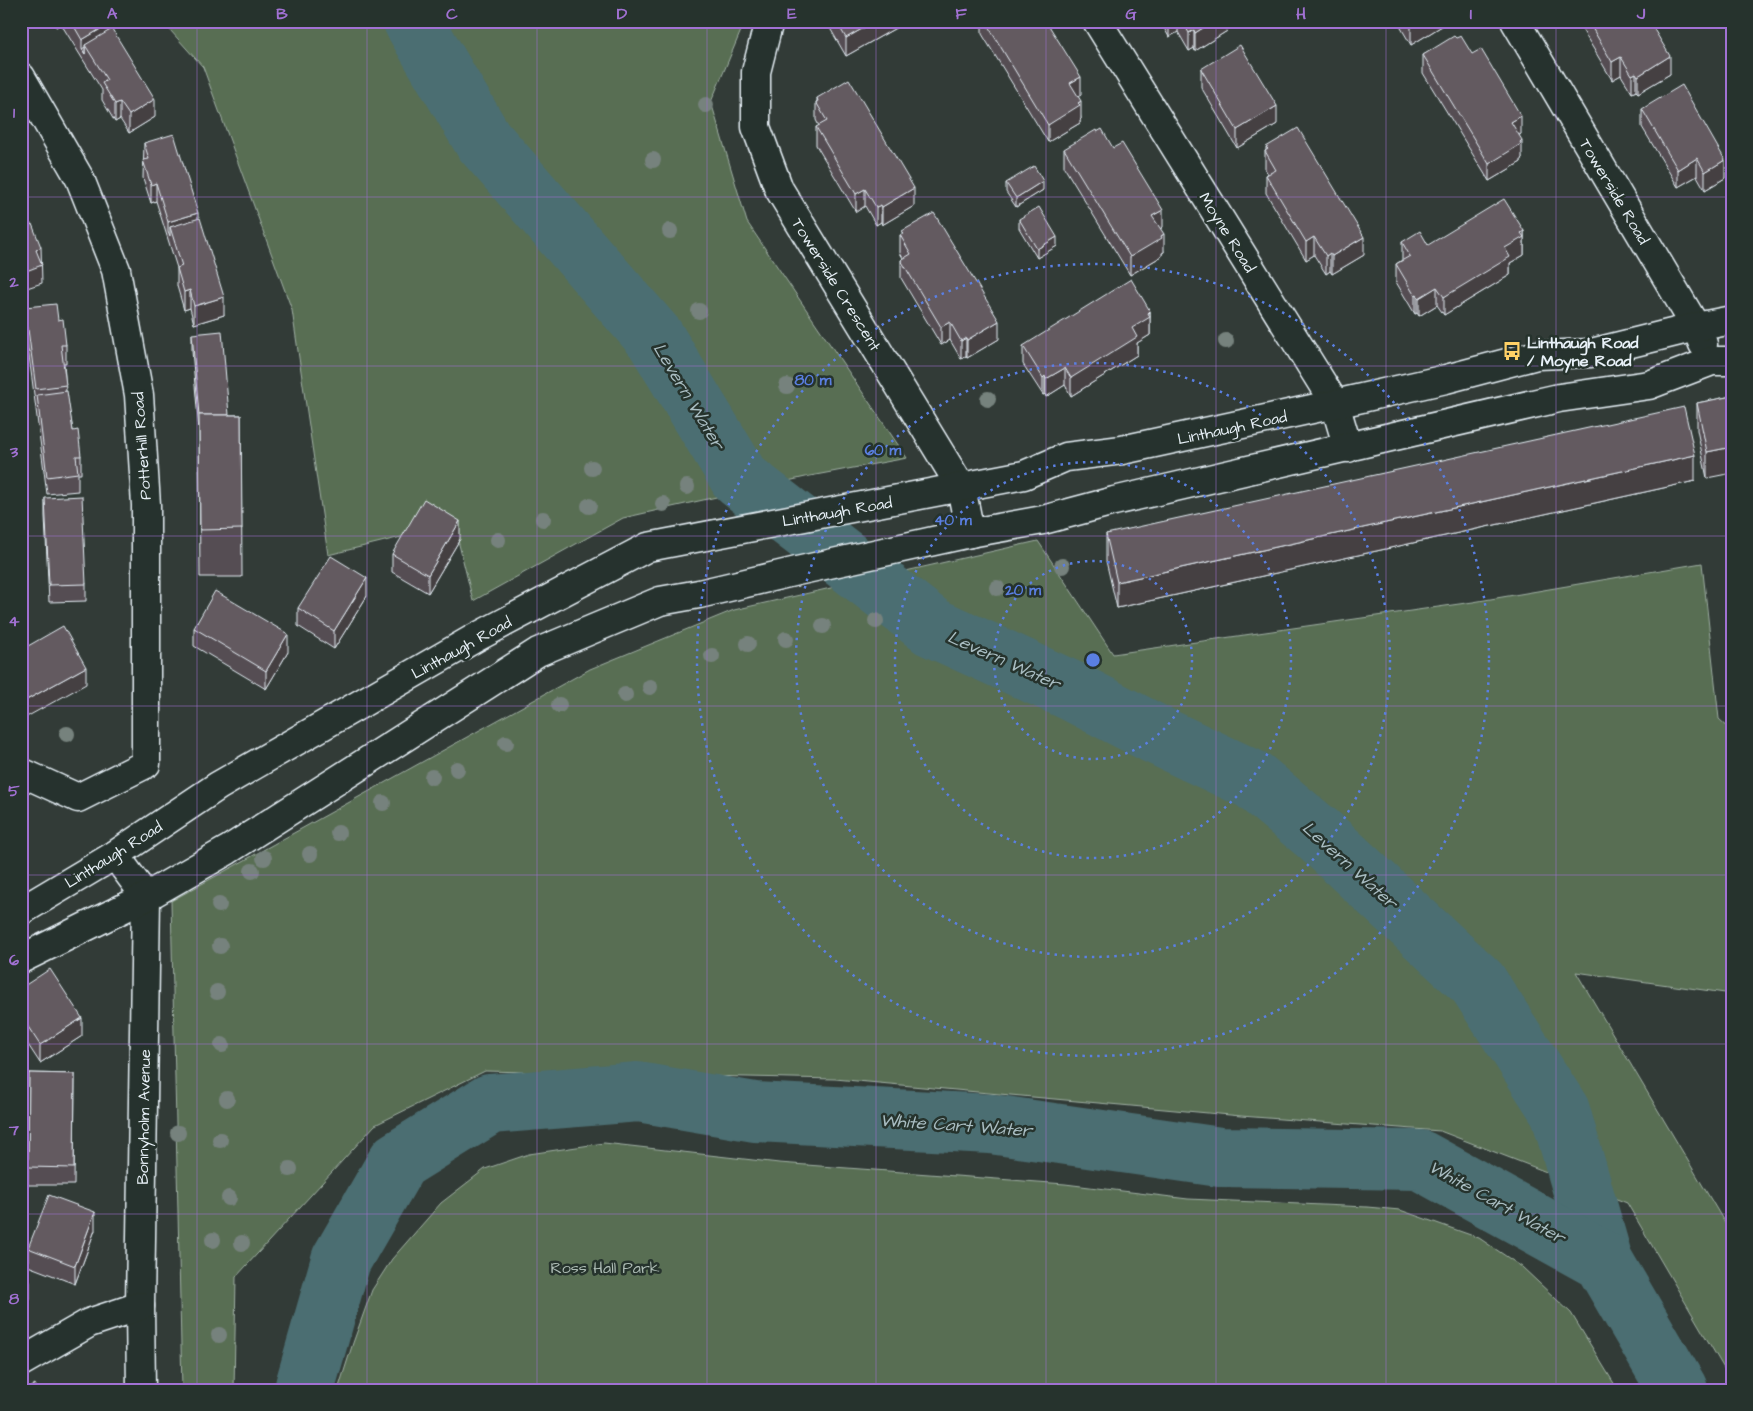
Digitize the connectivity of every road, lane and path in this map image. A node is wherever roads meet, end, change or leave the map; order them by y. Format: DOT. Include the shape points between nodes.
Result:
graph roads {
  1 [pos="769,21"];
  2 [pos="1097,21"];
  3 [pos="1515,21"];
  4 [pos="21,77"];
  5 [pos="1732,320"];
  6 [pos="1696,327"];
  7 [pos="1722,361"];
  8 [pos="1335,404"];
  9 [pos="1348,448"];
  10 [pos="962,487"];
  11 [pos="970,533"];
  12 [pos="21,772"];
  13 [pos="115,855"];
  14 [pos="146,897"];
  15 [pos="21,911"];
  16 [pos="21,959"];
  17 [pos="140,1306"];
  18 [pos="21,1362"];
  19 [pos="141,1390"];
  1 -- 10 [label="street, Towerside Crescent" via="756,72 756,127 779,189"];
  2 -- 8 [label="street, Moyne Road"];
  3 -- 6 [label="street, Towerside Road"];
  4 -- 12 [label="street, Potterhill Road" via="80,179 116,270 139,395 146,505 146,764 78,798"];
  5 -- 6 [label="street, Linthaugh Road"];
  6 -- 7 [label="street, Towerside Road"];
  6 -- 8 [label="street, Linthaugh Road" via="1592,353 1537,355"];
  7 -- 9 [label="street" via="1649,385 1559,398"];
  8 -- 9 [label="street, Moyne Road"];
  8 -- 10 [label="street, Linthaugh Road" via="1122,450 1066,457 1024,475"];
  9 -- 11 [label="street" via="1043,520"];
  10 -- 11 [label="street, Towerside Crescent"];
  10 -- 13 [label="street, Linthaugh Road" via="648,547 475,638 218,786"];
  11 -- 14 [label="street" via="660,601 538,652 228,850"];
  13 -- 14 [label="street"];
  13 -- 15 [label="street, Linthaugh Road"];
  14 -- 16 [label="street"];
  14 -- 17 [label="street, Bonnyholm Avenue"];
  17 -- 18 [label="street" via="89,1323"];
  17 -- 19 [label="street, Bonnyholm Avenue"];
}
